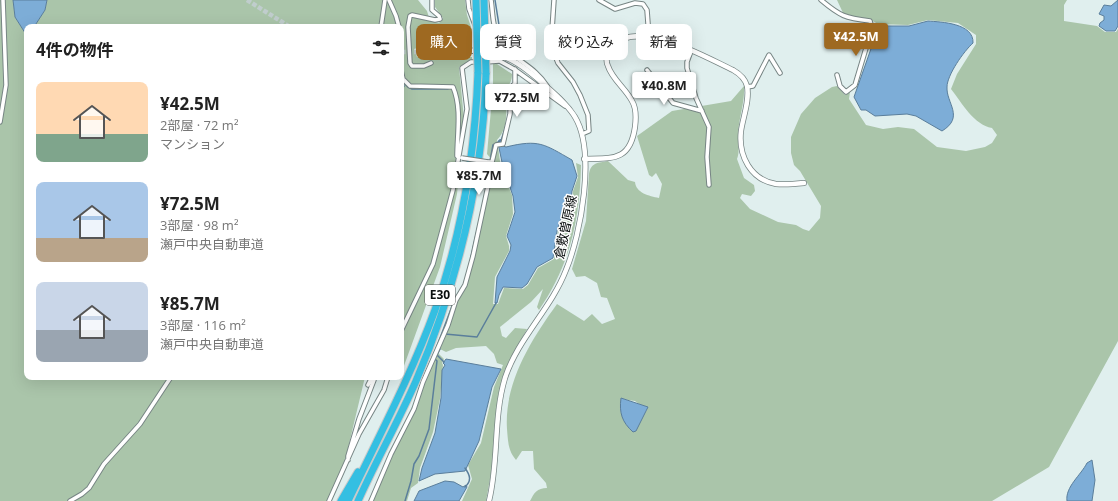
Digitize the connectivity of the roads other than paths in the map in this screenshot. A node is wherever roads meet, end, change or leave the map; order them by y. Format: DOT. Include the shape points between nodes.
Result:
graph roads {
  1 [pos="3,0"];
  2 [pos="385,0"];
  3 [pos="389,0"];
  4 [pos="432,0"];
  5 [pos="468,0"];
  6 [pos="476,0"];
  7 [pos="484,0"];
  8 [pos="491,0"];
  9 [pos="554,0"];
  10 [pos="599,0"];
  11 [pos="821,0"];
  12 [pos="381,24"];
  13 [pos="397,24"];
  14 [pos="648,24"];
  15 [pos="480,34"];
  16 [pos="636,38"];
  17 [pos="472,51"];
  18 [pos="692,51"];
  19 [pos="687,60"];
  20 [pos="431,63"];
  21 [pos="515,69"];
  22 [pos="646,70"];
  23 [pos="780,72"];
  24 [pos="837,75"];
  25 [pos="404,80"];
  26 [pos="747,86"];
  27 [pos="548,88"];
  28 [pos="569,109"];
  29 [pos="702,111"];
  30 [pos="0,122"];
  31 [pos="582,134"];
  32 [pos="460,158"];
  33 [pos="584,159"];
  34 [pos="490,162"];
  35 [pos="804,183"];
  36 [pos="708,185"];
  37 [pos="404,325"];
  38 [pos="169,380"];
  39 [pos="371,380"];
  40 [pos="374,380"];
  41 [pos="387,380"];
  42 [pos="368,385"];
  43 [pos="348,461"];
  44 [pos="366,462"];
  45 [pos="70,501"];
  46 [pos="330,501"];
  47 [pos="340,501"];
  48 [pos="348,501"];
  49 [pos="358,501"];
  50 [pos="372,501"];
  51 [pos="489,501"];
  1 -- 30 [label="street" via="6,85"];
  2 -- 12 [label="street"];
  3 -- 13 [label="street"];
  4 -- 20 [label="street" via="432,10 440,19 412,15 408,27 410,63 412,66"];
  5 -- 15 [label="street" via="472,20"];
  6 -- 44 [label="highway, E30, bridge" via="478,72 474,136 461,217 445,279 423,342"];
  7 -- 49 [label="highway, E30, bridge" via="486,73 482,130 469,218 443,312 415,382"];
  8 -- 27 [label="street" via="495,31 503,46 534,70"];
  9 -- 31 [label="street" via="552,30 558,63 573,82 588,115 589,131"];
  10 -- 14 [label="street" via="615,9 635,3 643,4 647,10"];
  11 -- 24 [label="street" via="838,14 870,21 872,28 855,85 846,92 840,86"];
  16 -- 33 [label="street" via="621,41 610,48 608,54 608,66 636,109 630,146 621,156"];
  17 -- 27 [label="street, 倉敷曽原線" via="502,55 521,65"];
  18 -- 26 [label="street" via="733,70 745,80"];
  19 -- 29 [label="street" via="687,68"];
  21 -- 28 [label="street"];
  21 -- 32 [label="street" via="498,60 471,62 462,68 467,109"];
  21 -- 34 [label="street" via="510,114 503,144 496,145"];
  22 -- 29 [label="street" via="673,104"];
  23 -- 26 [label="street" via="769,55 753,86"];
  25 -- 32 [label="street" via="410,86 453,87 458,114 457,156"];
  26 -- 35 [label="street" via="740,140 747,164 758,177 767,182"];
  27 -- 28 [label="street, 倉敷曽原線"];
  28 -- 31 [label="street, 倉敷曽原線"];
  29 -- 36 [label="street" via="709,127"];
  31 -- 33 [label="street, 倉敷曽原線"];
  32 -- 34 [label="street, bridge"];
  32 -- 37 [label="street" via="439,246"];
  33 -- 51 [label="street, 倉敷曽原線" via="583,202 566,270 553,297 522,343 505,378"];
  34 -- 50 [label="street" via="486,199 465,285 456,300 414,409 391,454"];
  38 -- 45 [label="street" via="140,424 104,464 89,488"];
  39 -- 42 [label="street"];
  40 -- 43 [label="street" via="359,419"];
  41 -- 43 [label="street"];
  43 -- 46 [label="street"];
  44 -- 47 [label="highway"];
  44 -- 48 [label="highway, E30"];
}
